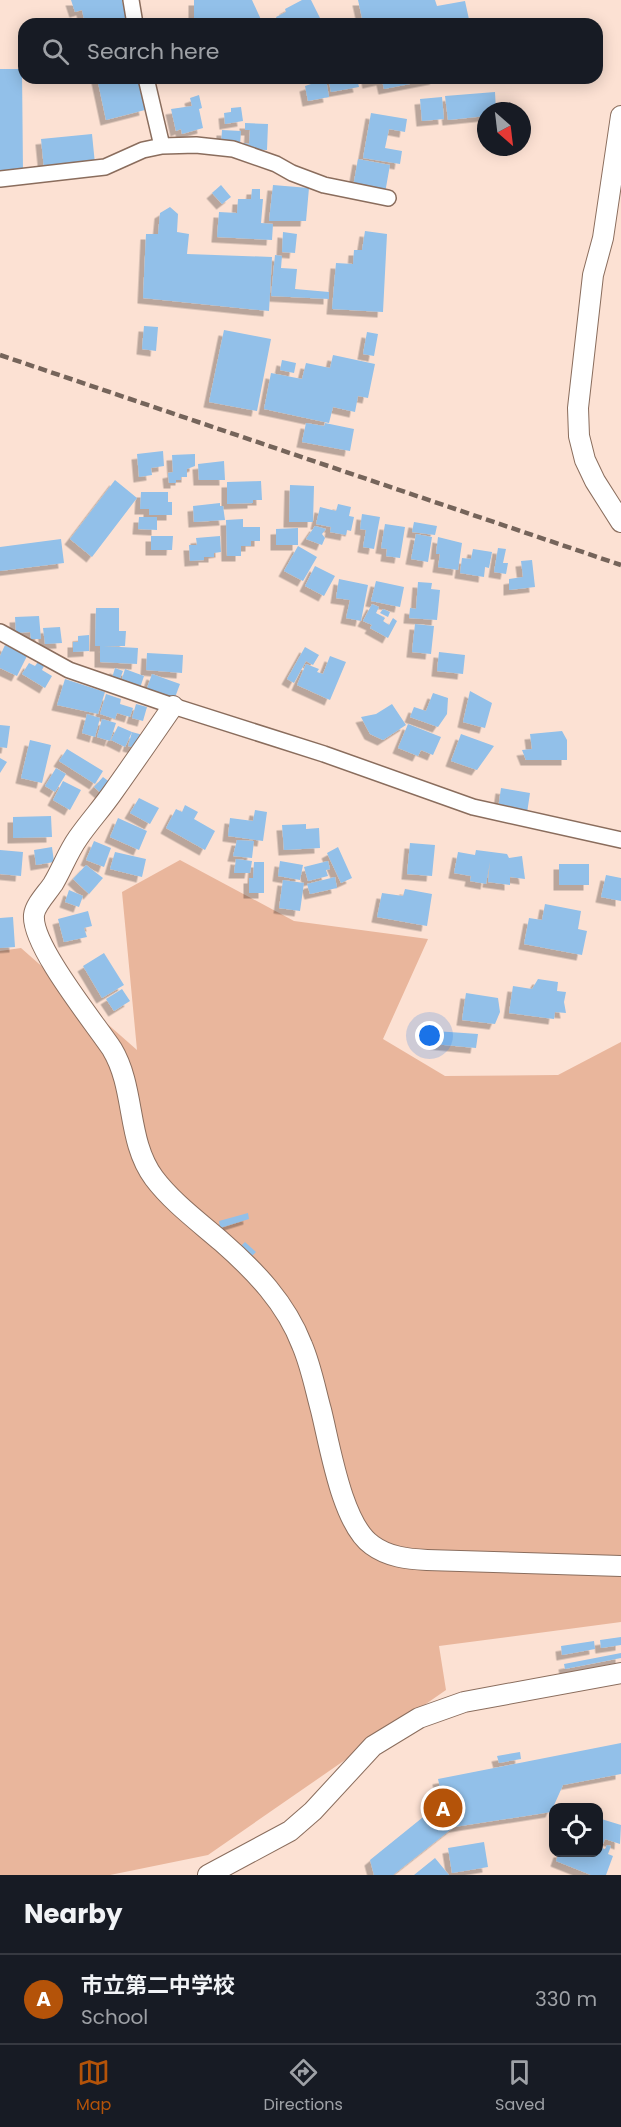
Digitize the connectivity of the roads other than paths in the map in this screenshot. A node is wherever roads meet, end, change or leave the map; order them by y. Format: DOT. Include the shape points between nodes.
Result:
graph roads {
  1 [pos="131,0"];
  2 [pos="134,18"];
  3 [pos="147,84"];
  4 [pos="621,116"];
  5 [pos="162,146"];
  6 [pos="0,179"];
  7 [pos="388,198"];
  8 [pos="621,522"];
  9 [pos="0,632"];
  10 [pos="173,706"];
  11 [pos="621,840"];
  12 [pos="621,1566"];
  13 [pos="621,1673"];
  14 [pos="208,1875"];
  1 -- 2 [label="street"];
  3 -- 5 [label="street"];
  4 -- 8 [label="street" via="594,275 578,408 585,460"];
  5 -- 6 [label="street" via="105,167"];
  5 -- 7 [label="street" via="233,149 324,185"];
  9 -- 10 [label="street" via="69,670"];
  10 -- 11 [label="street" via="473,807"];
  10 -- 12 [label="street" via="77,839 34,912 35,929 50,957 121,1067 144,1163 165,1190 259,1277 294,1327 310,1365 343,1496 360,1534 372,1545 403,1558"];
  13 -- 14 [label="street" via="464,1702 419,1718 373,1746 290,1831"];
}
